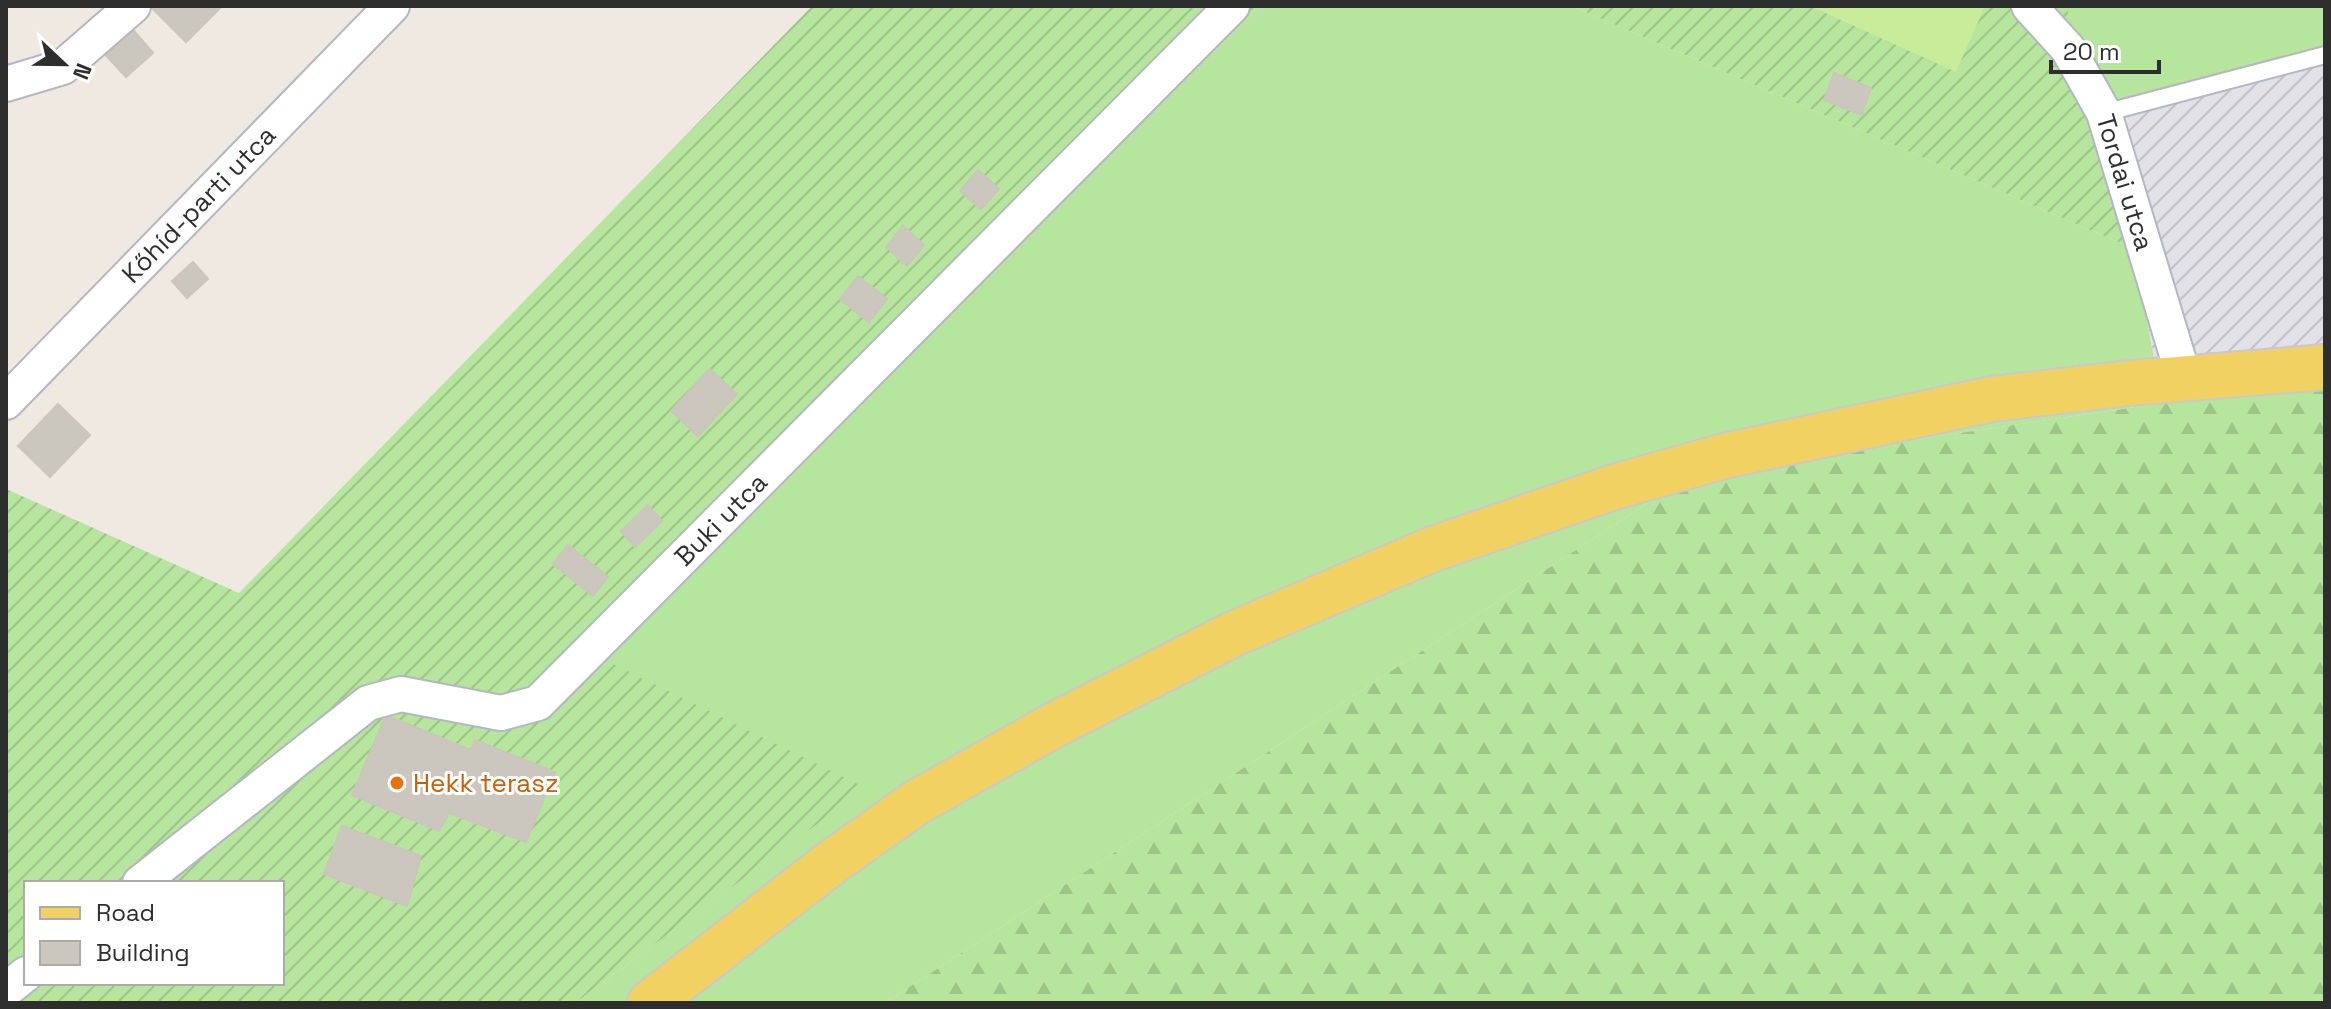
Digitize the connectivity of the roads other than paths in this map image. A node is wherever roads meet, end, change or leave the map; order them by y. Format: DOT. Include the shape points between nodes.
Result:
graph roads {
  1 [pos="133,6"];
  2 [pos="392,6"];
  3 [pos="1232,6"];
  4 [pos="2029,6"];
  5 [pos="2325,55"];
  6 [pos="6,84"];
  7 [pos="2104,113"];
  8 [pos="2325,367"];
  9 [pos="2184,378"];
  10 [pos="6,402"];
  11 [pos="143,881"];
  12 [pos="24,976"];
  13 [pos="6,990"];
  14 [pos="650,1003"];
  1 -- 6 [label="street" via="63,67"];
  2 -- 10 [label="street, Kőhíd-parti utca"];
  3 -- 11 [label="street, Buki utca" via="538,703 501,713 401,694 368,703"];
  4 -- 7 [label="street, Tordai utca" via="2068,49"];
  5 -- 7 [label="lane"];
  7 -- 9 [label="street, Tordai utca"];
  8 -- 9 [label="main road"];
  9 -- 14 [label="main road" via="1992,399 1724,456 1433,549 1233,634 917,802"];
  12 -- 13 [label="street"];
}
